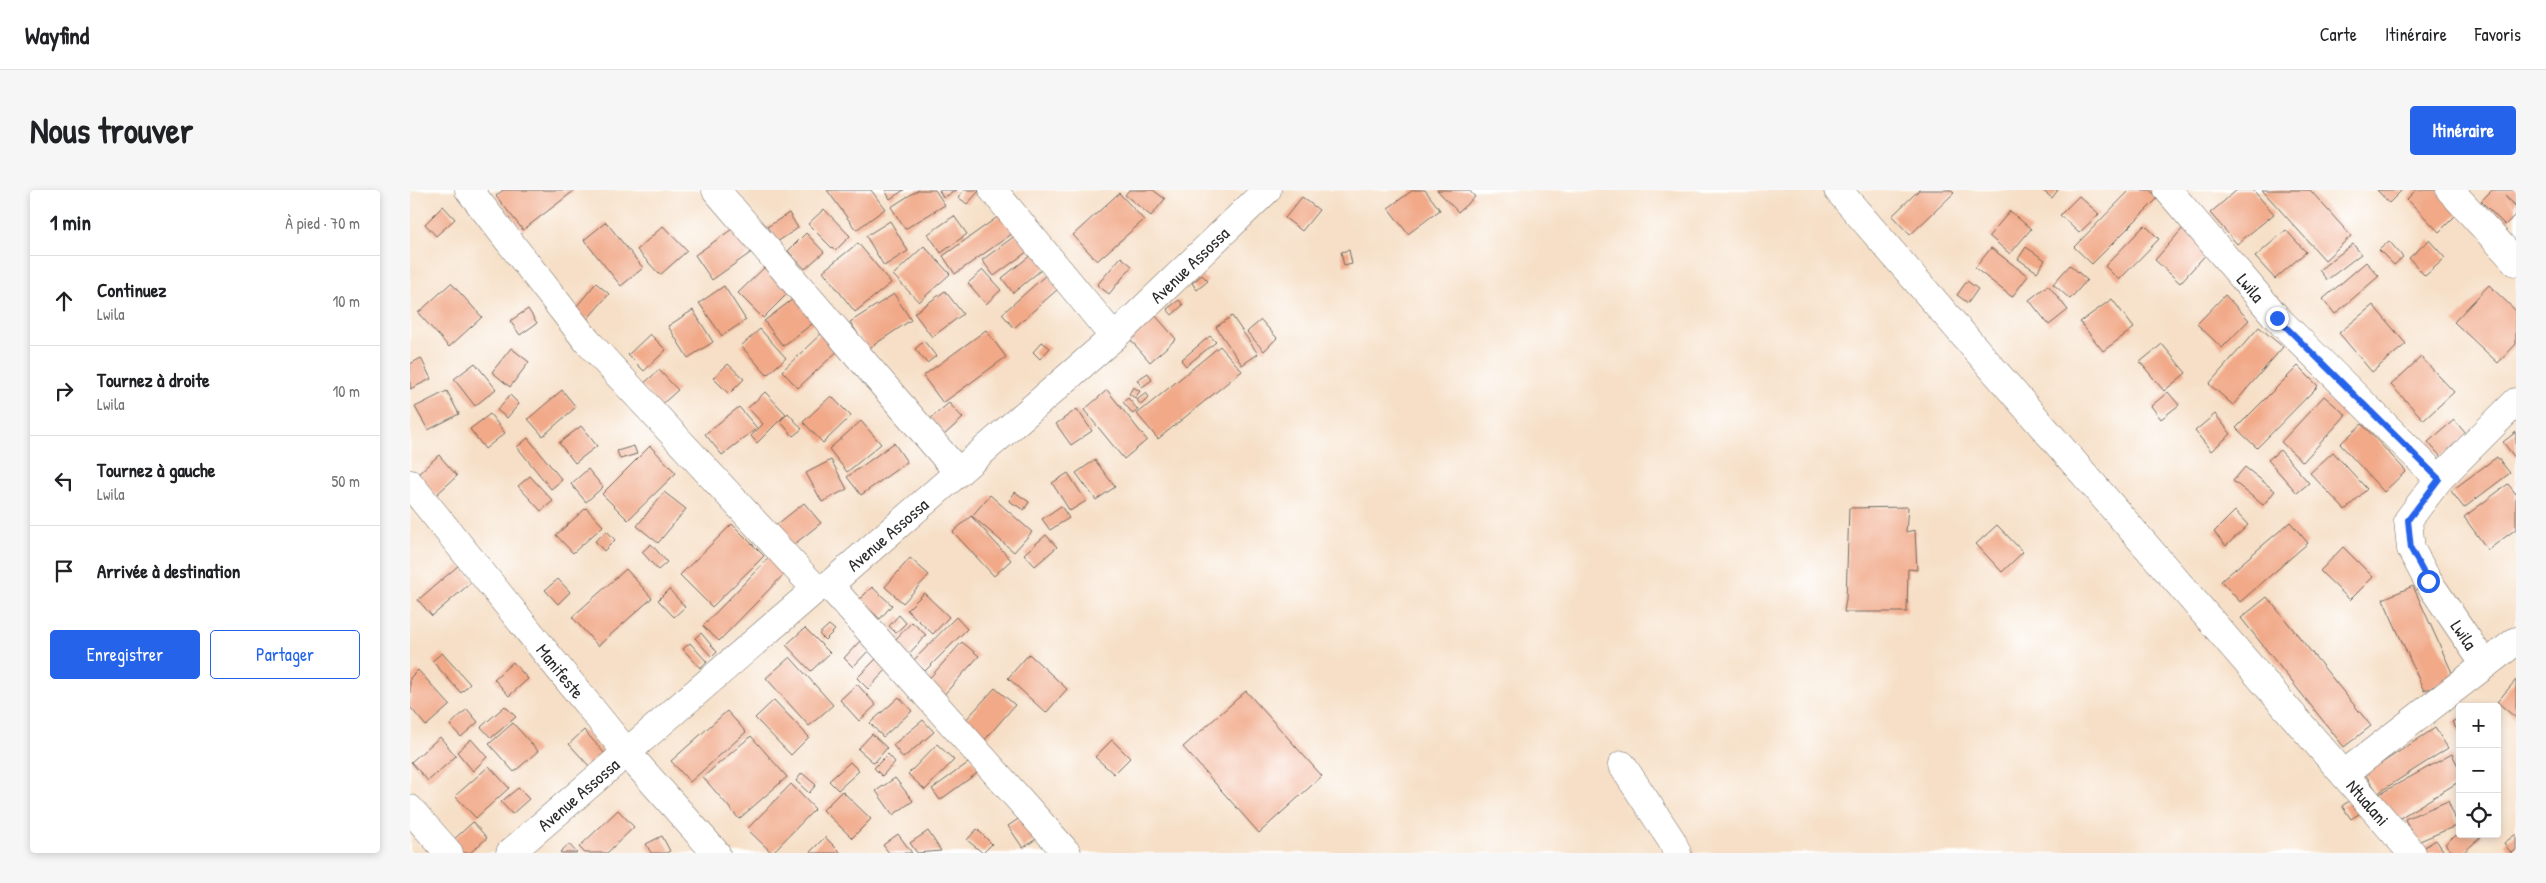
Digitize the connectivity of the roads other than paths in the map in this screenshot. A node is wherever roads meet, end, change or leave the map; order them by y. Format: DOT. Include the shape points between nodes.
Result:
graph roads {
  1 [pos="469,190"];
  2 [pos="716,190"];
  3 [pos="993,190"];
  4 [pos="1838,190"];
  5 [pos="2168,190"];
  6 [pos="2450,190"];
  7 [pos="1255,194"];
  8 [pos="2516,262"];
  9 [pos="1114,337"];
  10 [pos="2516,402"];
  11 [pos="958,472"];
  12 [pos="2439,479"];
  13 [pos="410,484"];
  14 [pos="823,587"];
  15 [pos="2515,644"];
  16 [pos="2485,665"];
  17 [pos="627,753"];
  18 [pos="1622,765"];
  19 [pos="2344,774"];
  20 [pos="410,808"];
  21 [pos="449,853"];
  22 [pos="510,853"];
  23 [pos="716,853"];
  24 [pos="1067,853"];
  25 [pos="1677,853"];
  26 [pos="2412,853"];
  1 -- 14 [label="street" via="587,341"];
  2 -- 11 [label="street"];
  3 -- 9 [label="street"];
  4 -- 19 [label="street, Ntualani"];
  5 -- 12 [label="street, Lwila" via="2277,318"];
  6 -- 8 [label="street"];
  7 -- 9 [label="street, Avenue Assossa"];
  9 -- 11 [label="street, Avenue Assossa"];
  10 -- 12 [label="street"];
  11 -- 14 [label="street, Avenue Assossa"];
  12 -- 16 [label="street, Lwila" via="2408,520 2411,549 2428,581"];
  13 -- 17 [label="street, Manifeste"];
  14 -- 17 [label="street, Avenue Assossa"];
  14 -- 24 [label="street"];
  15 -- 16 [label="street"];
  16 -- 19 [label="street"];
  17 -- 22 [label="street, Avenue Assossa"];
  17 -- 23 [label="street, Manifeste"];
  18 -- 25 [label="street"];
  19 -- 26 [label="street, Ntualani"];
  20 -- 21 [label="street"];
}
